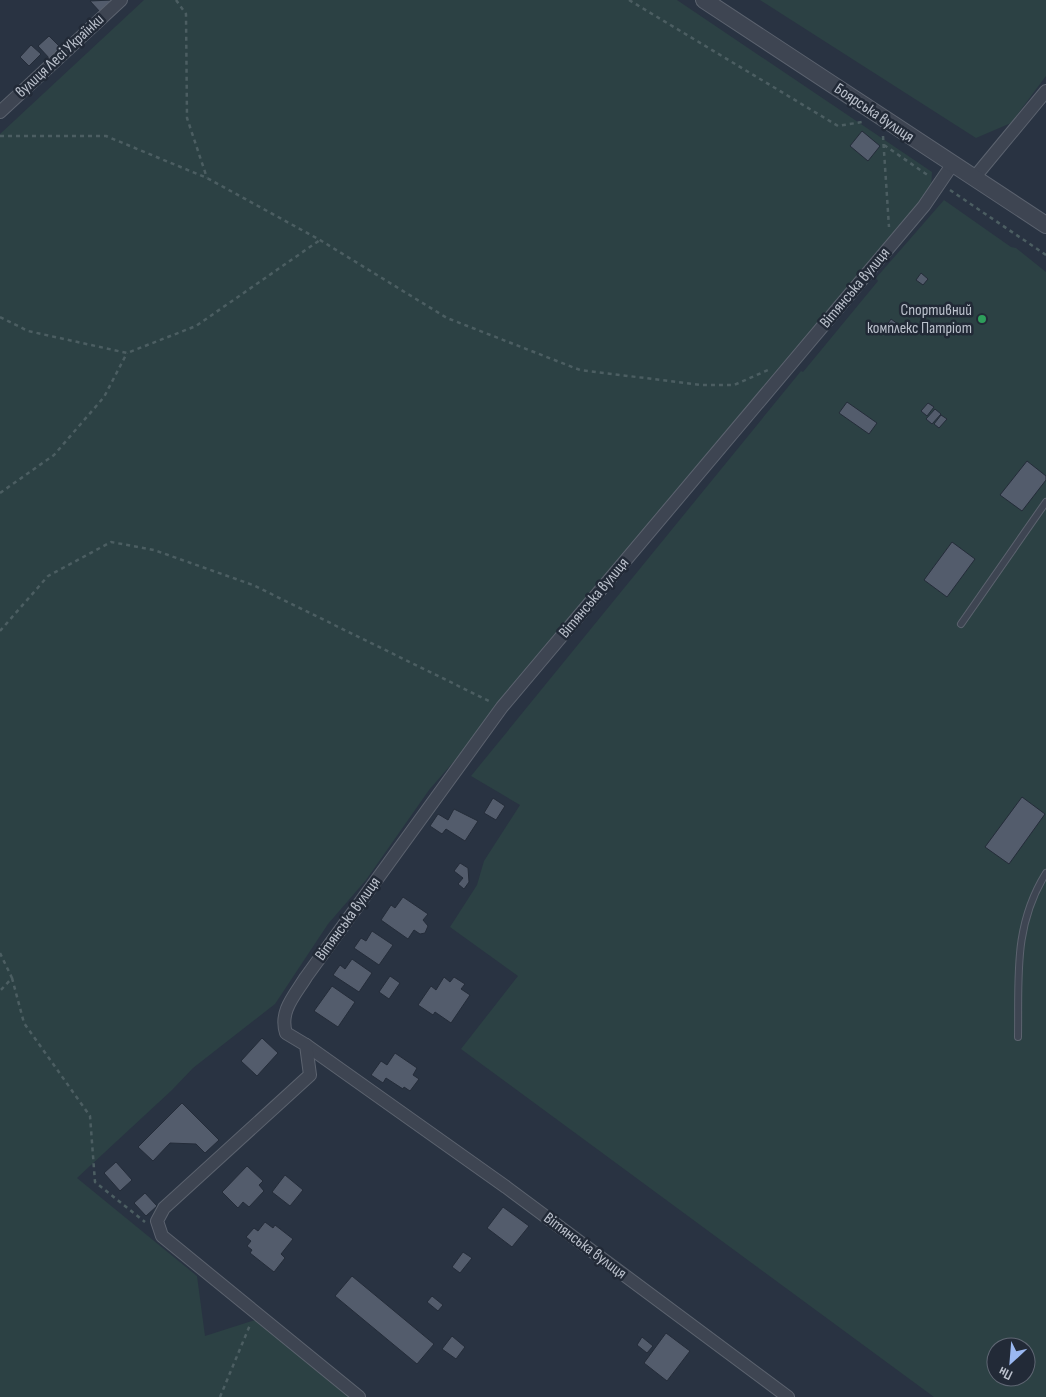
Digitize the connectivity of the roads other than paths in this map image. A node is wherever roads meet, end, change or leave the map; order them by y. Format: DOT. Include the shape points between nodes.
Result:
graph roads {
  1 [pos="121,0"];
  2 [pos="704,0"];
  3 [pos="1046,92"];
  4 [pos="0,112"];
  5 [pos="952,165"];
  6 [pos="974,178"];
  7 [pos="1046,225"];
  8 [pos="1046,502"];
  9 [pos="961,624"];
  10 [pos="1046,873"];
  11 [pos="1018,1037"];
  12 [pos="306,1045"];
  13 [pos="359,1397"];
  14 [pos="788,1397"];
  1 -- 4 [label="street, вулиця Лесі Українки"];
  2 -- 5 [label="street, Боярська вулиця"];
  3 -- 6 [label="street"];
  5 -- 6 [label="street, Боярська вулиця"];
  5 -- 12 [label="street, Вітянська вулиця" via="890,246 502,707 285,1010 283,1022 286,1032"];
  6 -- 7 [label="street, Боярська вулиця"];
  8 -- 9 [label="lane"];
  10 -- 11 [label="lane" via="1027,910 1019,944"];
  12 -- 13 [label="street" via="310,1074 164,1208 157,1221 162,1236"];
  12 -- 14 [label="street, Вітянська вулиця" via="506,1187"];
}
